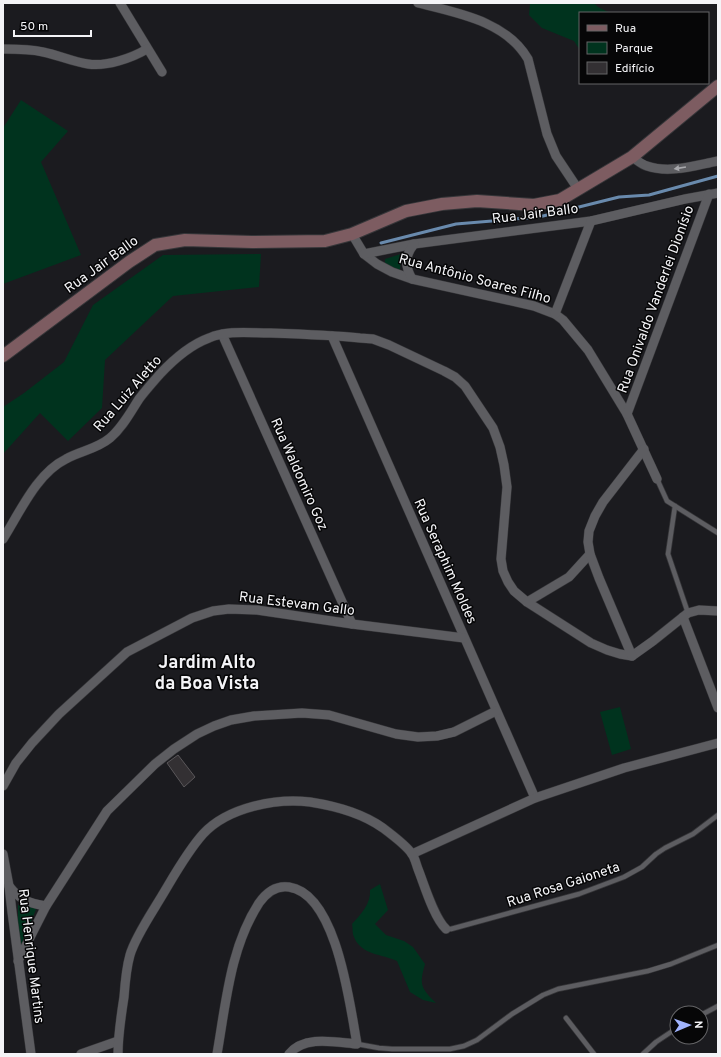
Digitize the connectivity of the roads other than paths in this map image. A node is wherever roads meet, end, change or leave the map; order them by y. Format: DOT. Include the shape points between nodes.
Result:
graph roads {
  1 [pos="120,3"];
  2 [pos="418,3"];
  3 [pos="3,49"];
  4 [pos="147,49"];
  5 [pos="162,72"];
  6 [pos="718,86"];
  7 [pos="632,157"];
  8 [pos="718,161"];
  9 [pos="578,189"];
  10 [pos="714,194"];
  11 [pos="591,221"];
  12 [pos="352,234"];
  13 [pos="414,244"];
  14 [pos="364,254"];
  15 [pos="412,279"];
  16 [pos="555,314"];
  17 [pos="222,334"];
  18 [pos="332,336"];
  19 [pos="3,356"];
  20 [pos="628,414"];
  21 [pos="644,449"];
  22 [pos="657,479"];
  23 [pos="675,506"];
  24 [pos="718,533"];
  25 [pos="3,539"];
  26 [pos="590,554"];
  27 [pos="527,602"];
  28 [pos="718,611"];
  29 [pos="685,615"];
  30 [pos="352,624"];
  31 [pos="464,638"];
  32 [pos="632,656"];
  33 [pos="718,708"];
  34 [pos="496,711"];
  35 [pos="718,743"];
  36 [pos="3,786"];
  37 [pos="535,798"];
  38 [pos="718,815"];
  39 [pos="412,854"];
  40 [pos="3,859"];
  41 [pos="9,886"];
  42 [pos="46,906"];
  43 [pos="446,928"];
  44 [pos="718,945"];
  45 [pos="18,961"];
  46 [pos="718,1006"];
  47 [pos="709,1011"];
  48 [pos="566,1018"];
  49 [pos="669,1033"];
  50 [pos="118,1041"];
  51 [pos="357,1044"];
  52 [pos="31,1054"];
  53 [pos="81,1054"];
  54 [pos="118,1054"];
  55 [pos="217,1054"];
  56 [pos="289,1054"];
  57 [pos="594,1054"];
  58 [pos="643,1054"];
  1 -- 4 [label="street"];
  2 -- 9 [label="street" via="463,14 498,28 513,39 528,59 547,134 556,156"];
  3 -- 4 [label="street" via="23,48 90,65 130,58"];
  4 -- 5 [label="street"];
  6 -- 7 [label="main road, Rua Jair Ballo"];
  8 -- 7 [label="street, one-way" via="675,169 660,169 646,166"];
  7 -- 9 [label="main road, Rua Jair Ballo"];
  9 -- 12 [label="main road, Rua Jair Ballo" via="560,200 534,205 477,201 406,211"];
  10 -- 11 [label="street, Rua Jair Ballo"];
  10 -- 20 [label="street, Rua Onivaldo Vanderlei Dionísio"];
  11 -- 13 [label="street, Rua Jair Ballo"];
  11 -- 16 [label="street"];
  12 -- 14 [label="street, Rua Antônio Soares Filho"];
  12 -- 19 [label="main road, Rua Jair Ballo" via="325,241 185,240 155,245"];
  13 -- 14 [label="street, Rua Jair Ballo"];
  13 -- 15 [label="street" via="409,251 406,269"];
  14 -- 15 [label="street, Rua Antônio Soares Filho" via="392,272"];
  15 -- 16 [label="street, Rua Antônio Soares Filho" via="534,306"];
  16 -- 20 [label="street, Rua Antônio Soares Filho" via="588,350"];
  17 -- 18 [label="street, Rua Luiz Aletto" via="248,332"];
  17 -- 25 [label="street, Rua Luiz Aletto" via="196,344 166,368 110,438 51,469 36,486"];
  17 -- 30 [label="street, Rua Waldomiro Goz"];
  18 -- 27 [label="street, Rua Luiz Aletto" via="373,339 389,345 444,371 465,386 493,428 500,447 507,487 501,559 503,571 514,591"];
  18 -- 31 [label="street, Rua Seraphim Moldes"];
  20 -- 21 [label="street, Rua Antônio Soares Filho"];
  21 -- 22 [label="street, Rua Antônio Soares Filho"];
  21 -- 26 [label="street" via="595,516 589,531"];
  22 -- 23 [label="lane" via="668,501"];
  23 -- 24 [label="lane"];
  23 -- 29 [label="lane" via="668,554"];
  26 -- 27 [label="street" via="569,577"];
  26 -- 32 [label="street"];
  27 -- 32 [label="street, Rua Luiz Aletto" via="591,643"];
  28 -- 29 [label="street" via="699,610"];
  29 -- 32 [label="street"];
  29 -- 33 [label="street"];
  30 -- 31 [label="street, Rua Estevam Gallo"];
  30 -- 36 [label="street, Rua Estevam Gallo" via="257,610 229,609 192,618 127,652 59,714 16,763"];
  31 -- 34 [label="street, Rua Seraphim Moldes"];
  34 -- 37 [label="street, Rua Seraphim Moldes"];
  34 -- 42 [label="street" via="454,732 437,736 396,734 329,715 302,713 254,716 214,726 160,760 107,811"];
  35 -- 37 [label="street" via="624,768"];
  37 -- 39 [label="street"];
  38 -- 43 [label="lane, Rua Rosa Gaioneta" via="693,834 665,848 642,867 624,877 579,894 487,920"];
  39 -- 43 [label="street" via="433,907"];
  39 -- 50 [label="street" via="369,819 324,804 294,800 265,804 236,812 219,821 204,833 188,853 132,949"];
  40 -- 41 [label="street, Rua Henrique Martins"];
  41 -- 42 [label="street" via="27,902"];
  41 -- 45 [label="street, Rua Henrique Martins"];
  42 -- 45 [label="street"];
  44 -- 51 [label="lane" via="648,971 558,989 543,995 477,1040 464,1046 450,1049 392,1049"];
  45 -- 52 [label="street, Rua Henrique Martins"];
  46 -- 47 [label="lane"];
  48 -- 57 [label="lane"];
  49 -- 58 [label="lane"];
  50 -- 53 [label="street"];
  50 -- 54 [label="street"];
  51 -- 55 [label="street" via="345,980 326,919 316,904 297,889 280,887 269,892 249,921 228,985"];
  51 -- 56 [label="street" via="314,1042 302,1044"];
}
